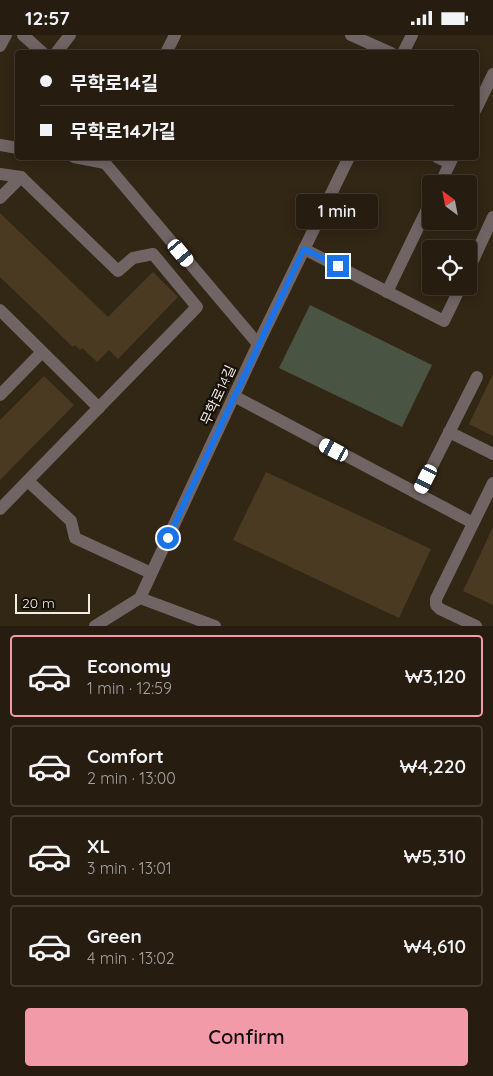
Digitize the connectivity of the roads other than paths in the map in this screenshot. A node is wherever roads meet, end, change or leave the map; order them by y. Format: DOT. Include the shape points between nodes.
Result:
graph roads {
  1 [pos="6,35"];
  2 [pos="23,35"];
  3 [pos="70,35"];
  4 [pos="176,35"];
  5 [pos="351,35"];
  6 [pos="412,35"];
  7 [pos="0,46"];
  8 [pos="40,50"];
  9 [pos="58,50"];
  10 [pos="168,50"];
  11 [pos="384,50"];
  12 [pos="404,50"];
  13 [pos="493,74"];
  14 [pos="479,103"];
  15 [pos="0,145"];
  16 [pos="15,148"];
  17 [pos="106,160"];
  18 [pos="348,160"];
  19 [pos="451,160"];
  20 [pos="0,174"];
  21 [pos="444,175"];
  22 [pos="21,177"];
  23 [pos="0,199"];
  24 [pos="493,217"];
  25 [pos="422,220"];
  26 [pos="304,249"];
  27 [pos="477,252"];
  28 [pos="387,292"];
  29 [pos="456,295"];
  30 [pos="0,310"];
  31 [pos="258,344"];
  32 [pos="42,352"];
  33 [pos="477,377"];
  34 [pos="0,395"];
  35 [pos="234,396"];
  36 [pos="99,408"];
  37 [pos="450,432"];
  38 [pos="493,454"];
  39 [pos="28,481"];
  40 [pos="493,483"];
  41 [pos="418,494"];
  42 [pos="0,509"];
  43 [pos="474,523"];
  44 [pos="151,573"];
  45 [pos="140,598"];
  46 [pos="95,626"];
  47 [pos="215,626"];
  48 [pos="476,626"];
  1 -- 7 [label="street"];
  2 -- 8 [label="street"];
  3 -- 9 [label="street"];
  4 -- 10 [label="street"];
  5 -- 11 [label="street"];
  6 -- 12 [label="street"];
  13 -- 14 [label="street"];
  15 -- 16 [label="street"];
  17 -- 31 [label="street"];
  18 -- 26 [label="street, 무학로14길"];
  19 -- 21 [label="street"];
  20 -- 22 [label="street"];
  22 -- 23 [label="street"];
  22 -- 36 [label="street" via="118,271 133,258 153,254 197,307"];
  24 -- 27 [label="street"];
  25 -- 28 [label="street"];
  26 -- 28 [label="street"];
  26 -- 31 [label="street, 무학로14길"];
  28 -- 29 [label="street" via="444,321"];
  30 -- 32 [label="street"];
  31 -- 35 [label="street, 무학로14길"];
  32 -- 34 [label="street"];
  32 -- 36 [label="street"];
  33 -- 37 [label="street"];
  35 -- 41 [label="street"];
  35 -- 44 [label="street, 무학로14길"];
  36 -- 39 [label="street"];
  37 -- 38 [label="street"];
  37 -- 41 [label="street"];
  39 -- 42 [label="street"];
  39 -- 44 [label="street" via="71,521 75,538"];
  40 -- 43 [label="street"];
  41 -- 43 [label="street"];
  43 -- 48 [label="street" via="436,602 440,609"];
  44 -- 45 [label="street, 무학로14길"];
  45 -- 46 [label="street"];
  45 -- 47 [label="street"];
}
